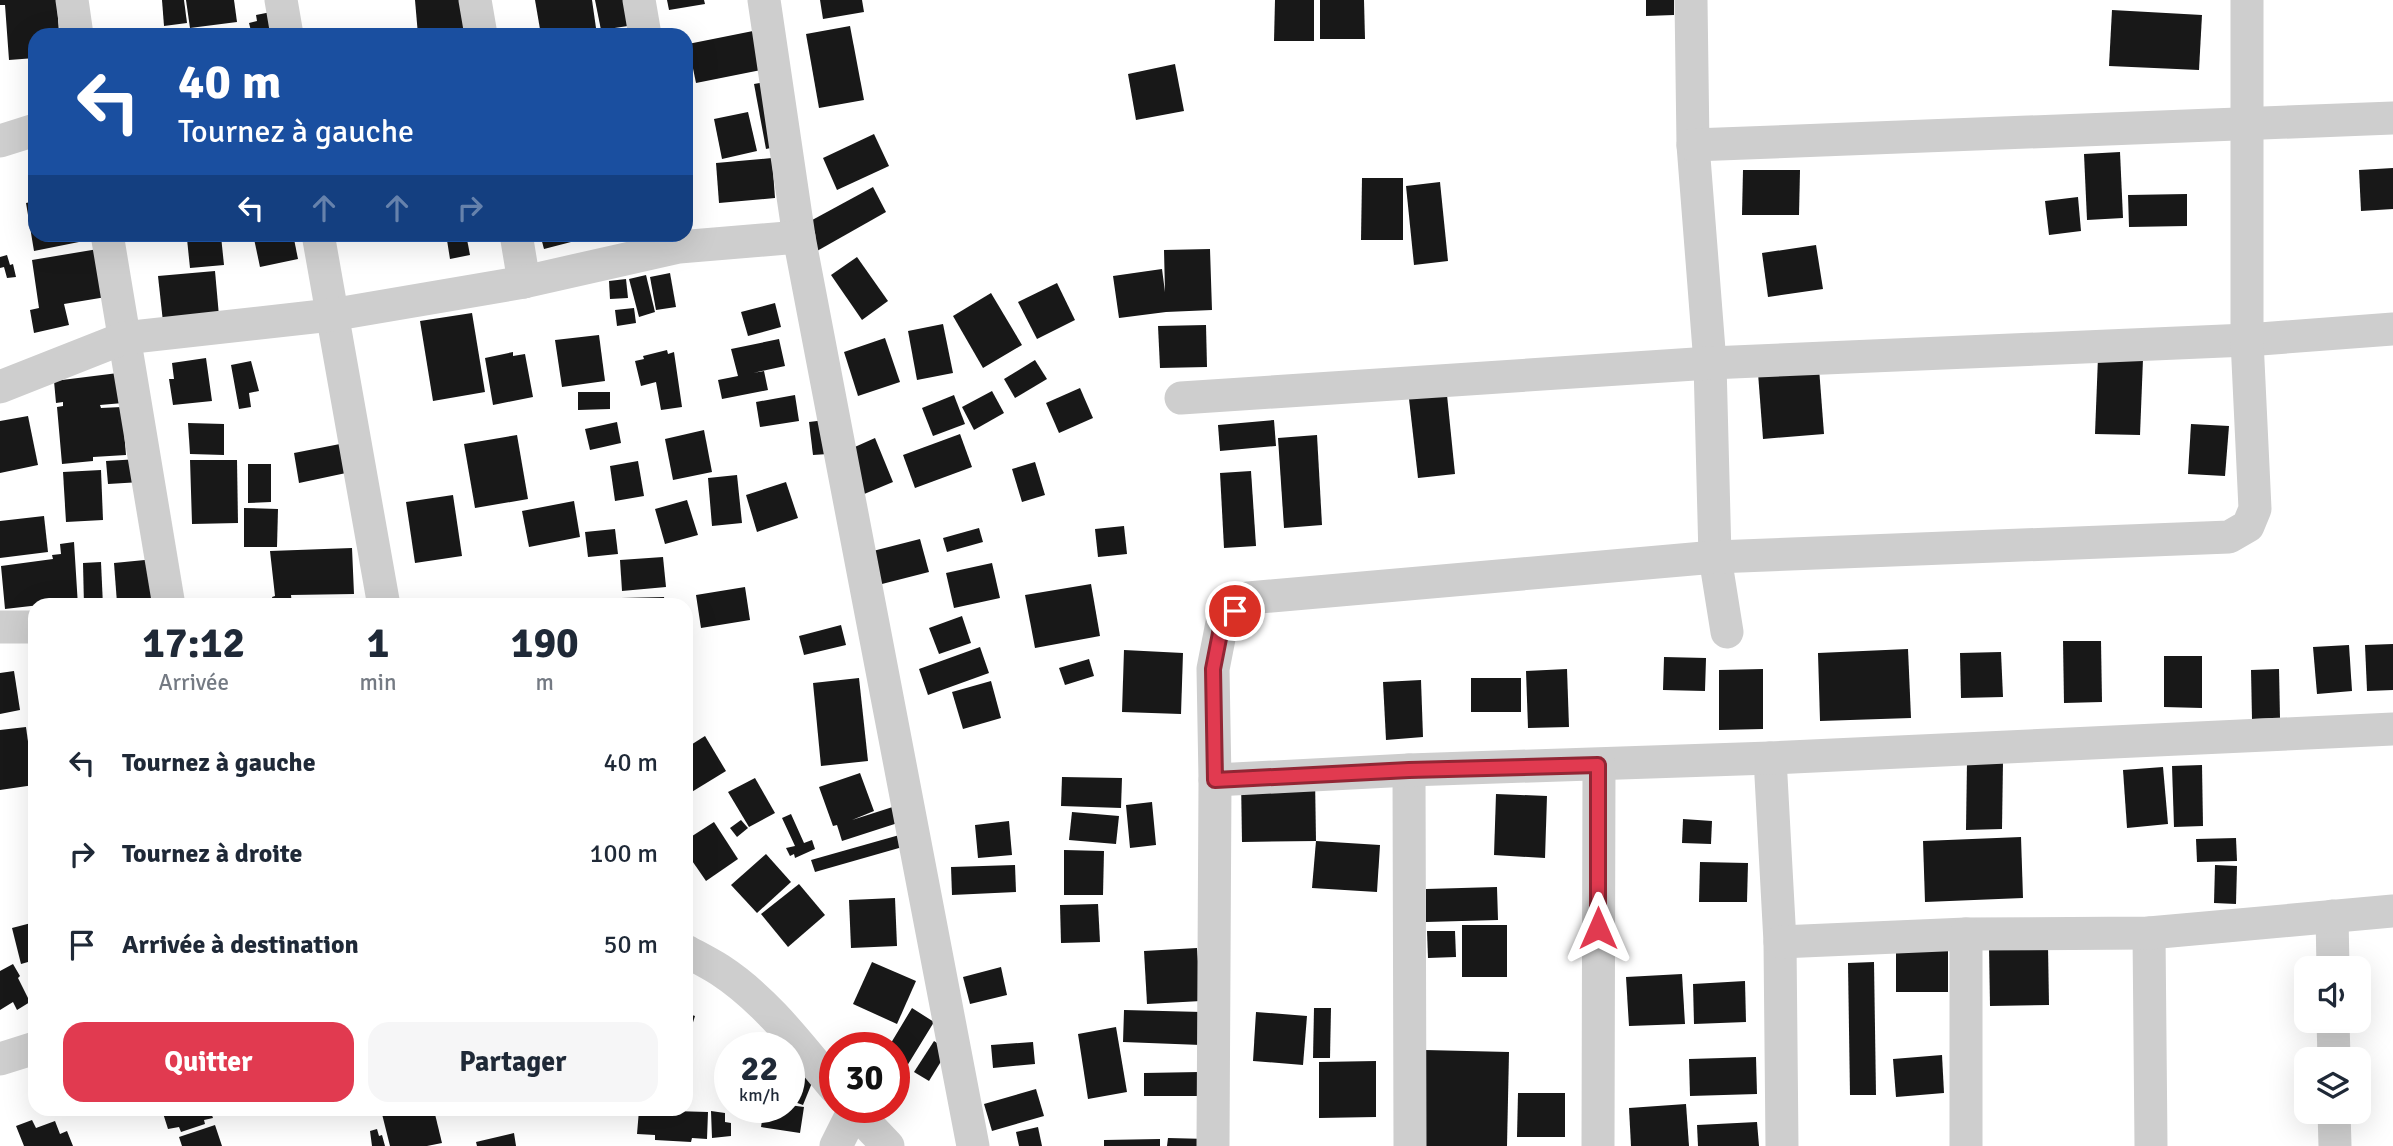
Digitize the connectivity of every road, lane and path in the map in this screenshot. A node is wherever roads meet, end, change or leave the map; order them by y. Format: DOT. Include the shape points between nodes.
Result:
graph roads {
  1 [pos="72,0"];
  2 [pos="281,0"];
  3 [pos="475,0"];
  4 [pos="639,0"];
  5 [pos="764,0"];
  6 [pos="1691,0"];
  7 [pos="2247,0"];
  8 [pos="76,28"];
  9 [pos="286,28"];
  10 [pos="480,28"];
  11 [pos="644,28"];
  12 [pos="2393,118"];
  13 [pos="2247,124"];
  14 [pos="28,132"];
  15 [pos="0,141"];
  16 [pos="1693,145"];
  17 [pos="799,237"];
  18 [pos="693,241"];
  19 [pos="108,242"];
  20 [pos="319,242"];
  21 [pos="517,242"];
  22 [pos="674,242"];
  23 [pos="524,282"];
  24 [pos="331,314"];
  25 [pos="2393,329"];
  26 [pos="124,338"];
  27 [pos="2247,340"];
  28 [pos="1710,363"];
  29 [pos="0,387"];
  30 [pos="1181,398"];
  31 [pos="1715,556"];
  32 [pos="168,598"];
  33 [pos="383,598"];
  34 [pos="0,627"];
  35 [pos="28,627"];
  36 [pos="1727,632"];
  37 [pos="2393,729"];
  38 [pos="1770,758"];
  39 [pos="1598,765"];
  40 [pos="1409,770"];
  41 [pos="1215,780"];
  42 [pos="2393,911"];
  43 [pos="2332,916"];
  44 [pos="2149,933"];
  45 [pos="1966,934"];
  46 [pos="1780,942"];
  47 [pos="693,955"];
  48 [pos="2333,956"];
  49 [pos="28,1050"];
  50 [pos="0,1059"];
  51 [pos="819,1069"];
  52 [pos="842,1123"];
  53 [pos="867,1123"];
  54 [pos="2334,1124"];
  55 [pos="836,1146"];
  56 [pos="888,1146"];
  57 [pos="973,1146"];
  58 [pos="1213,1146"];
  59 [pos="1410,1146"];
  60 [pos="1598,1146"];
  61 [pos="1782,1146"];
  62 [pos="1966,1146"];
  63 [pos="2151,1146"];
  64 [pos="2335,1146"];
  1 -- 8 [label="street"];
  2 -- 9 [label="street"];
  3 -- 10 [label="street"];
  4 -- 11 [label="street"];
  5 -- 17 [label="street"];
  6 -- 16 [label="street"];
  7 -- 13 [label="street"];
  12 -- 13 [label="street"];
  13 -- 16 [label="street"];
  13 -- 27 [label="street"];
  14 -- 15 [label="street"];
  16 -- 28 [label="street"];
  17 -- 18 [label="street"];
  17 -- 57 [label="street"];
  19 -- 26 [label="street"];
  20 -- 24 [label="street"];
  21 -- 23 [label="street"];
  22 -- 23 [label="street"];
  23 -- 24 [label="street"];
  24 -- 26 [label="street"];
  24 -- 33 [label="street"];
  25 -- 27 [label="street"];
  26 -- 29 [label="street"];
  26 -- 32 [label="street"];
  27 -- 28 [label="street"];
  27 -- 31 [label="street" via="2255,509 2248,526 2229,537"];
  28 -- 30 [label="street"];
  28 -- 31 [label="street"];
  31 -- 36 [label="street"];
  31 -- 41 [label="street" via="1248,598 1222,623 1213,669"];
  34 -- 35 [label="street"];
  37 -- 38 [label="street"];
  38 -- 39 [label="street"];
  38 -- 46 [label="street"];
  39 -- 40 [label="street"];
  39 -- 60 [label="street"];
  40 -- 41 [label="street"];
  40 -- 59 [label="street"];
  41 -- 58 [label="street"];
  42 -- 43 [label="street"];
  43 -- 44 [label="street"];
  43 -- 48 [label="street"];
  44 -- 45 [label="street"];
  44 -- 63 [label="street"];
  45 -- 46 [label="street"];
  45 -- 62 [label="street"];
  46 -- 61 [label="street"];
  47 -- 51 [label="street" via="757,999"];
  49 -- 50 [label="street"];
  52 -- 55 [label="street"];
  53 -- 56 [label="street"];
  54 -- 64 [label="street"];
}
